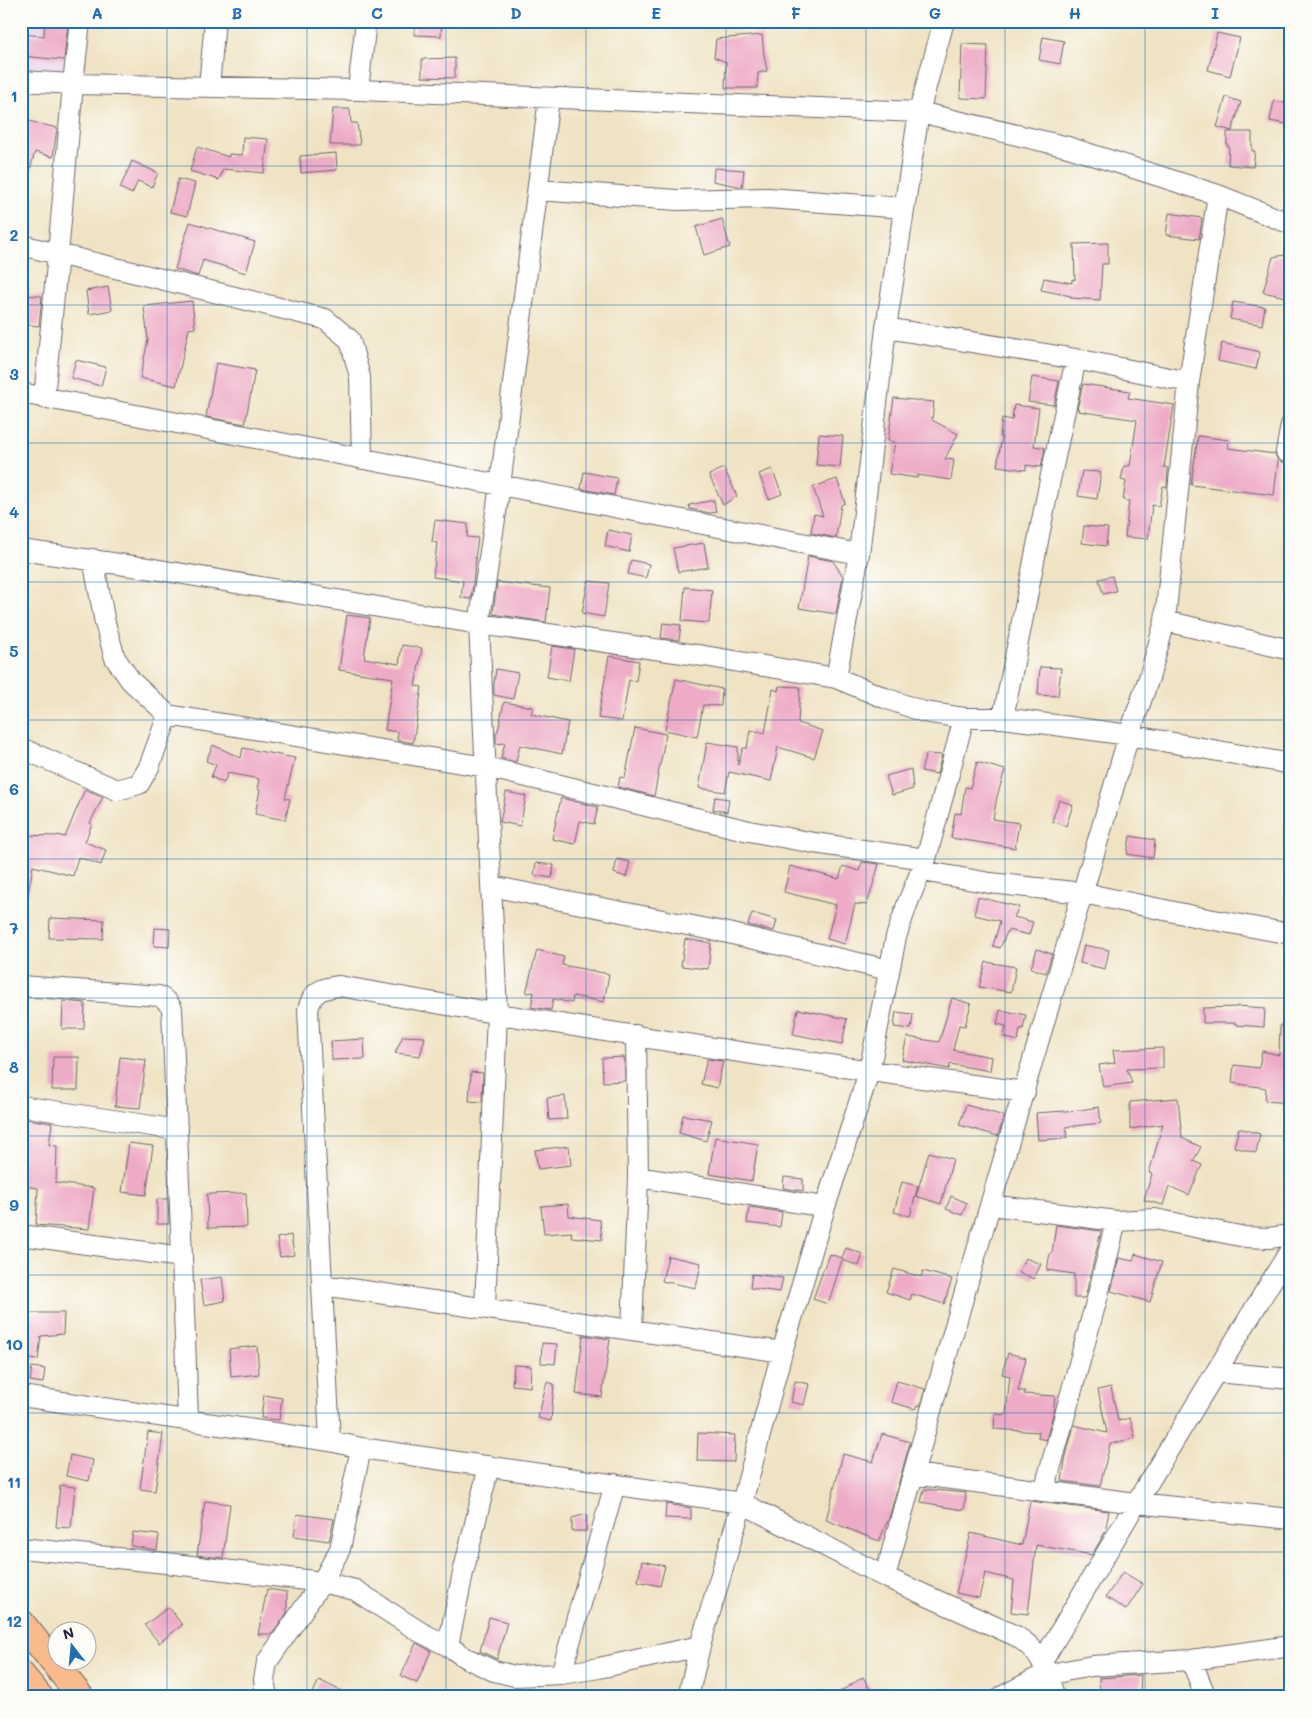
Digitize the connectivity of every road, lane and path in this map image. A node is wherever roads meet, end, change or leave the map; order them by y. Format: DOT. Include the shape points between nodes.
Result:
graph roads {
  1 [pos="80,21"];
  2 [pos="215,21"];
  3 [pos="366,21"];
  4 [pos="944,21"];
  5 [pos="21,81"];
  6 [pos="73,84"];
  7 [pos="209,87"];
  8 [pos="358,90"];
  9 [pos="549,98"];
  10 [pos="919,112"];
  11 [pos="538,190"];
  12 [pos="1218,196"];
  13 [pos="904,208"];
  14 [pos="1291,224"];
  15 [pos="21,245"];
  16 [pos="58,254"];
  17 [pos="886,328"];
  18 [pos="1076,359"];
  19 [pos="1189,382"];
  20 [pos="21,393"];
  21 [pos="44,398"];
  22 [pos="1291,425"];
  23 [pos="1286,452"];
  24 [pos="362,459"];
  25 [pos="500,486"];
  26 [pos="21,550"];
  27 [pos="859,554"];
  28 [pos="93,559"];
  29 [pos="1165,621"];
  30 [pos="479,624"];
  31 [pos="1291,650"];
  32 [pos="836,678"];
  33 [pos="168,715"];
  34 [pos="964,718"];
  35 [pos="1003,718"];
  36 [pos="1129,734"];
  37 [pos="21,748"];
  38 [pos="1291,764"];
  39 [pos="486,767"];
  40 [pos="924,865"];
  41 [pos="491,886"];
  42 [pos="1083,893"];
  43 [pos="1291,934"];
  44 [pos="889,970"];
  45 [pos="21,986"];
  46 [pos="497,1014"];
  47 [pos="636,1035"];
  48 [pos="869,1072"];
  49 [pos="1025,1092"];
  50 [pos="21,1106"];
  51 [pos="178,1130"];
  52 [pos="638,1177"];
  53 [pos="992,1205"];
  54 [pos="825,1207"];
  55 [pos="1116,1221"];
  56 [pos="21,1235"];
  57 [pos="1291,1236"];
  58 [pos="1291,1249"];
  59 [pos="182,1257"];
  60 [pos="323,1285"];
  61 [pos="485,1308"];
  62 [pos="632,1330"];
  63 [pos="782,1352"];
  64 [pos="1216,1372"];
  65 [pos="1291,1379"];
  66 [pos="21,1396"];
  67 [pos="188,1420"];
  68 [pos="330,1441"];
  69 [pos="360,1448"];
  70 [pos="489,1466"];
  71 [pos="913,1474"];
  72 [pos="615,1484"];
  73 [pos="1044,1491"];
  74 [pos="742,1503"];
  75 [pos="1136,1503"];
  76 [pos="1291,1519"];
  77 [pos="21,1548"];
  78 [pos="885,1577"];
  79 [pos="322,1582"];
  80 [pos="21,1622"];
  81 [pos="448,1646"];
  82 [pos="700,1646"];
  83 [pos="1291,1646"];
  84 [pos="1191,1660"];
  85 [pos="1045,1668"];
  86 [pos="21,1674"];
  87 [pos="561,1674"];
  88 [pos="40,1697"];
  89 [pos="81,1697"];
  90 [pos="267,1697"];
  91 [pos="688,1697"];
  92 [pos="1001,1697"];
  93 [pos="1054,1697"];
  94 [pos="1206,1697"];
  1 -- 6 [label="street"];
  2 -- 7 [label="street"];
  3 -- 8 [label="street"];
  4 -- 10 [label="street"];
  5 -- 6 [label="street"];
  6 -- 7 [label="street"];
  6 -- 16 [label="street"];
  7 -- 8 [label="street"];
  8 -- 9 [label="street"];
  9 -- 10 [label="street"];
  9 -- 11 [label="street"];
  10 -- 12 [label="street" via="1068,147"];
  10 -- 13 [label="street"];
  11 -- 13 [label="street" via="677,200 768,198"];
  11 -- 25 [label="street"];
  12 -- 14 [label="street"];
  12 -- 19 [label="street"];
  13 -- 17 [label="street"];
  15 -- 16 [label="street"];
  16 -- 21 [label="street"];
  16 -- 24 [label="street" via="325,319 350,340 360,377"];
  17 -- 18 [label="street"];
  17 -- 27 [label="street"];
  18 -- 19 [label="street"];
  18 -- 35 [label="street"];
  19 -- 29 [label="street"];
  20 -- 21 [label="street"];
  21 -- 24 [label="street"];
  22 -- 23 [label="street"];
  24 -- 25 [label="street"];
  25 -- 27 [label="street"];
  25 -- 30 [label="street"];
  26 -- 28 [label="street"];
  27 -- 32 [label="street"];
  28 -- 30 [label="street"];
  28 -- 33 [label="street" via="115,658 131,681"];
  29 -- 31 [label="street"];
  29 -- 36 [label="street"];
  30 -- 32 [label="street"];
  30 -- 39 [label="street"];
  32 -- 34 [label="street" via="924,712"];
  33 -- 37 [label="street" via="150,767 139,784 117,790"];
  33 -- 39 [label="street"];
  34 -- 35 [label="street"];
  34 -- 40 [label="street"];
  35 -- 36 [label="street"];
  36 -- 38 [label="street"];
  36 -- 42 [label="street"];
  39 -- 40 [label="street" via="748,831"];
  39 -- 41 [label="street"];
  40 -- 42 [label="street" via="990,883"];
  40 -- 44 [label="street" via="896,937"];
  41 -- 44 [label="street" via="728,933"];
  41 -- 46 [label="street"];
  42 -- 43 [label="street"];
  42 -- 49 [label="street"];
  44 -- 48 [label="street"];
  45 -- 51 [label="street" via="159,996 166,1000 172,1010"];
  46 -- 47 [label="street"];
  46 -- 60 [label="street" via="339,986 325,988 310,1001"];
  46 -- 61 [label="street"];
  47 -- 48 [label="street"];
  47 -- 52 [label="street"];
  48 -- 49 [label="street"];
  48 -- 54 [label="street"];
  49 -- 53 [label="street"];
  50 -- 51 [label="street"];
  51 -- 59 [label="street"];
  52 -- 54 [label="street"];
  52 -- 62 [label="street"];
  53 -- 55 [label="street"];
  53 -- 71 [label="street"];
  54 -- 63 [label="street"];
  55 -- 57 [label="street" via="1155,1219 1245,1237"];
  55 -- 73 [label="street"];
  56 -- 59 [label="street"];
  58 -- 64 [label="street"];
  59 -- 67 [label="street"];
  60 -- 61 [label="street"];
  60 -- 68 [label="street"];
  61 -- 62 [label="street"];
  62 -- 63 [label="street"];
  63 -- 74 [label="street"];
  64 -- 65 [label="street"];
  64 -- 75 [label="street"];
  66 -- 67 [label="street"];
  67 -- 68 [label="street"];
  68 -- 69 [label="street"];
  69 -- 70 [label="street"];
  69 -- 79 [label="street" via="340,1548"];
  70 -- 72 [label="street"];
  70 -- 81 [label="street"];
  71 -- 73 [label="street"];
  71 -- 78 [label="street"];
  72 -- 74 [label="street"];
  72 -- 87 [label="street"];
  73 -- 75 [label="street"];
  74 -- 78 [label="street"];
  74 -- 82 [label="street"];
  75 -- 76 [label="street"];
  75 -- 85 [label="street"];
  77 -- 79 [label="street"];
  78 -- 85 [label="street" via="1016,1636 1026,1642"];
  79 -- 81 [label="street" via="355,1590"];
  79 -- 90 [label="street" via="267,1662 264,1680"];
  80 -- 89 [label="main road"];
  81 -- 87 [label="street" via="494,1671 515,1676"];
  82 -- 87 [label="street"];
  82 -- 91 [label="street"];
  83 -- 84 [label="street"];
  84 -- 85 [label="street"];
  84 -- 94 [label="street"];
  85 -- 92 [label="street" via="1035,1679"];
  85 -- 93 [label="street"];
  86 -- 88 [label="main road"];
}
